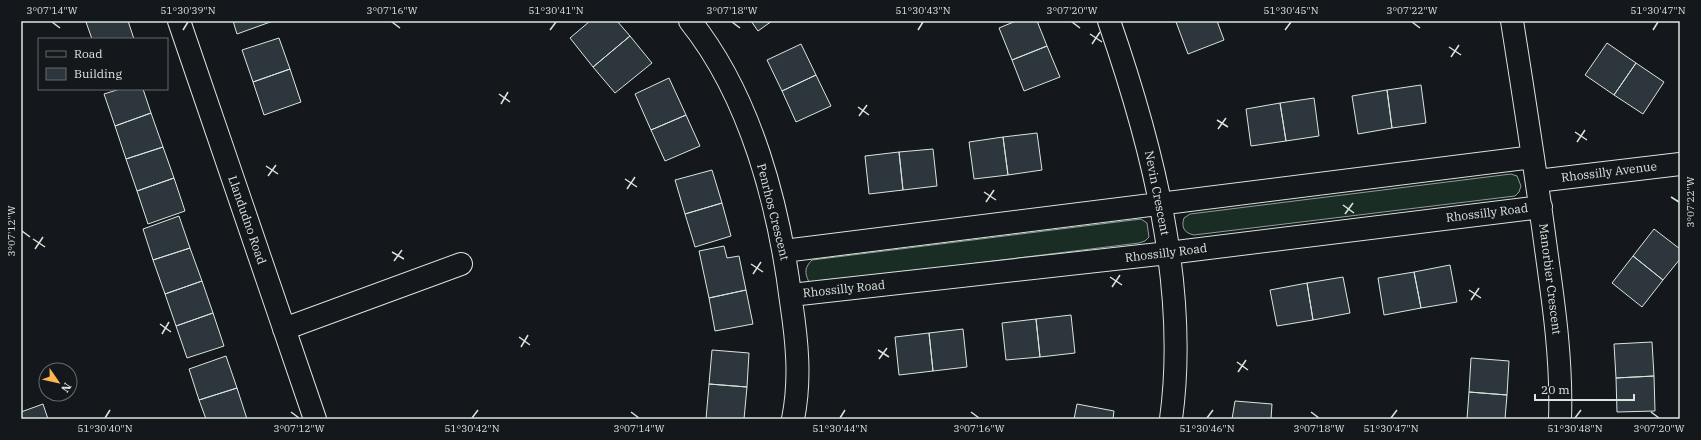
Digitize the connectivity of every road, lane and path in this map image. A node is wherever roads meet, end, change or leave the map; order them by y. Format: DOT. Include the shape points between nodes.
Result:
graph roads {
  1 [pos="179,21"];
  2 [pos="690,21"];
  3 [pos="1109,21"];
  4 [pos="1512,21"];
  5 [pos="1533,157"];
  6 [pos="1680,164"];
  7 [pos="1538,181"];
  8 [pos="1161,204"];
  9 [pos="1541,207"];
  10 [pos="784,251"];
  11 [pos="1168,253"];
  12 [pos="461,264"];
  13 [pos="791,295"];
  14 [pos="284,329"];
  15 [pos="315,419"];
  16 [pos="793,419"];
  17 [pos="1172,419"];
  18 [pos="1560,419"];
  1 -- 14 [label="street, Llandudno Road"];
  2 -- 10 [label="street, Penrhos Crescent" via="714,54 741,109 762,166"];
  3 -- 8 [label="street, Nevin Crescent" via="1149,149"];
  4 -- 5 [label="street, Manorbier Crescent"];
  5 -- 7 [label="street, Manorbier Crescent"];
  5 -- 8 [label="street"];
  6 -- 7 [label="street, Rhossilly Avenue"];
  7 -- 9 [label="street, Manorbier Crescent"];
  8 -- 10 [label="street"];
  8 -- 11 [label="street, Nevin Crescent"];
  9 -- 11 [label="street, Rhossilly Road"];
  9 -- 18 [label="street, Manorbier Crescent" via="1558,353"];
  10 -- 13 [label="street, Penrhos Crescent"];
  11 -- 13 [label="street, Rhossilly Road"];
  11 -- 17 [label="street, Nevin Crescent" via="1175,344"];
  12 -- 14 [label="street"];
  13 -- 16 [label="street, Penrhos Crescent" via="798,363"];
  14 -- 15 [label="street, Llandudno Road"];
}
